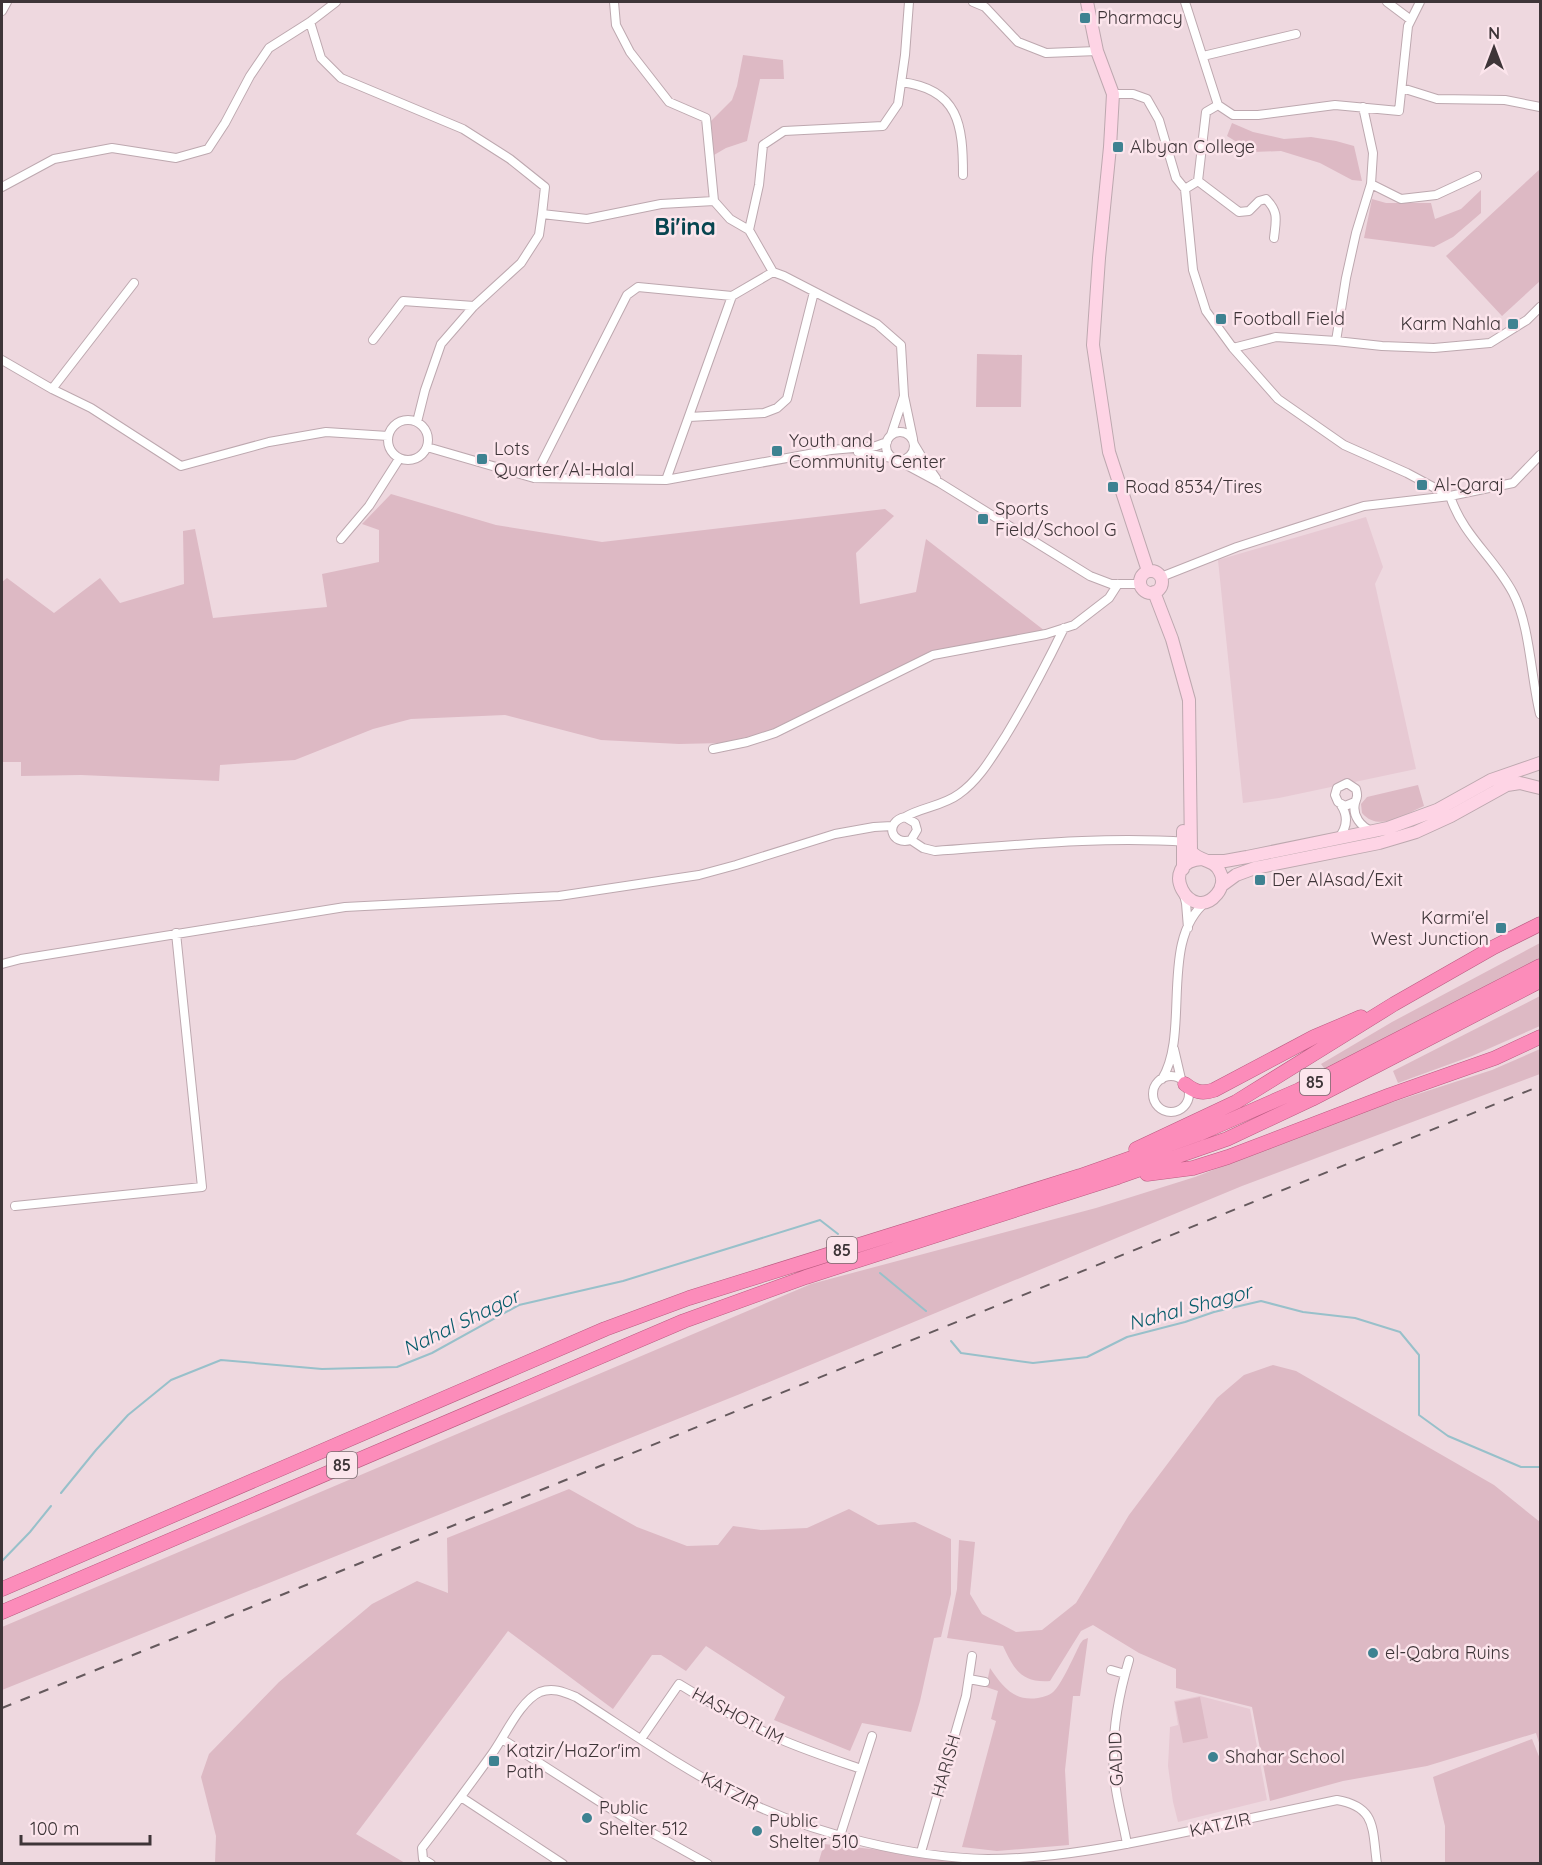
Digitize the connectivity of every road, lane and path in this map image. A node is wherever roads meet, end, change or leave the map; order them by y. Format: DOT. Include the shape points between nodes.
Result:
graph roads {
  1 [pos="7,2"];
  2 [pos="336,2"];
  3 [pos="614,2"];
  4 [pos="909,2"];
  5 [pos="973,2"];
  6 [pos="1087,2"];
  7 [pos="1185,2"];
  8 [pos="1387,2"];
  9 [pos="1420,2"];
  10 [pos="2,11"];
  11 [pos="1411,20"];
  12 [pos="310,22"];
  13 [pos="1296,34"];
  14 [pos="1097,51"];
  15 [pos="1203,56"];
  16 [pos="901,82"];
  17 [pos="1402,88"];
  18 [pos="1113,94"];
  19 [pos="1218,105"];
  20 [pos="1363,107"];
  21 [pos="1540,107"];
  22 [pos="963,175"];
  23 [pos="1477,176"];
  24 [pos="1198,181"];
  25 [pos="1371,184"];
  26 [pos="2,187"];
  27 [pos="1185,189"];
  28 [pos="714,201"];
  29 [pos="542,214"];
  30 [pos="749,230"];
  31 [pos="1274,238"];
  32 [pos="773,272"];
  33 [pos="134,284"];
  34 [pos="814,291"];
  35 [pos="732,296"];
  36 [pos="474,306"];
  37 [pos="1540,307"];
  38 [pos="373,340"];
  39 [pos="1336,341"];
  40 [pos="1233,348"];
  41 [pos="2,360"];
  42 [pos="52,389"];
  43 [pos="904,396"];
  44 [pos="689,417"];
  45 [pos="417,422"];
  46 [pos="388,436"];
  47 [pos="889,439"];
  48 [pos="914,441"];
  49 [pos="427,447"];
  50 [pos="831,450"];
  51 [pos="1540,455"];
  52 [pos="399,459"];
  53 [pos="896,459"];
  54 [pos="534,478"];
  55 [pos="666,480"];
  56 [pos="940,483"];
  57 [pos="1450,496"];
  58 [pos="341,539"];
  59 [pos="1148,571"];
  60 [pos="1161,577"];
  61 [pos="1118,584"];
  62 [pos="1140,584"];
  63 [pos="1154,592"];
  64 [pos="1064,628"];
  65 [pos="1540,714"];
  66 [pos="713,749"];
  67 [pos="1540,766"];
  68 [pos="1540,783"];
  69 [pos="1540,788"];
  70 [pos="1355,802"];
  71 [pos="1341,805"];
  72 [pos="904,817"];
  73 [pos="892,826"];
  74 [pos="1373,832"];
  75 [pos="1338,839"];
  76 [pos="910,840"];
  77 [pos="1186,842"];
  78 [pos="1205,860"];
  79 [pos="1183,869"];
  80 [pos="1221,886"];
  81 [pos="1184,895"];
  82 [pos="1207,901"];
  83 [pos="1540,924"];
  84 [pos="1188,928"];
  85 [pos="176,933"];
  86 [pos="2,964"];
  87 [pos="1540,966"];
  88 [pos="1540,981"];
  89 [pos="1394,1004"];
  90 [pos="1540,1037"];
  91 [pos="1173,1043"];
  92 [pos="1162,1079"];
  93 [pos="1183,1082"];
  94 [pos="1080,1176"];
  95 [pos="1118,1177"];
  96 [pos="15,1206"];
  97 [pos="2,1589"];
  98 [pos="2,1612"];
  99 [pos="972,1656"];
  100 [pos="1129,1660"];
  101 [pos="1111,1670"];
  102 [pos="1125,1674"];
  103 [pos="969,1679"];
  104 [pos="985,1682"];
  105 [pos="872,1736"];
  106 [pos="502,1739"];
  107 [pos="641,1739"];
  108 [pos="861,1769"];
  109 [pos="461,1797"];
  110 [pos="840,1836"];
  111 [pos="1127,1844"];
  112 [pos="921,1852"];
  113 [pos="978,1861"];
  114 [pos="431,1863"];
  115 [pos="563,1863"];
  116 [pos="708,1863"];
  117 [pos="1377,1863"];
  1 -- 10 [label="street"];
  2 -- 12 [label="street"];
  3 -- 28 [label="street" via="616,25 630,52 669,102 706,118"];
  4 -- 16 [label="street"];
  5 -- 14 [label="street" via="985,7 1018,42 1046,53"];
  6 -- 14 [label="main road"];
  7 -- 15 [label="street"];
  8 -- 11 [label="street"];
  9 -- 11 [label="street"];
  11 -- 17 [label="street"];
  12 -- 26 [label="street" via="269,48 208,149 176,158 112,148 54,159"];
  12 -- 29 [label="street" via="321,58 341,78 463,129 510,159 545,187"];
  13 -- 15 [label="street"];
  14 -- 18 [label="main road"];
  15 -- 19 [label="street"];
  16 -- 22 [label="street" via="928,87 952,109 960,124"];
  16 -- 30 [label="street" via="898,104 883,126 784,131 763,145"];
  17 -- 20 [label="street" via="1399,111"];
  17 -- 21 [label="street" via="1437,99 1505,100"];
  18 -- 27 [label="street" via="1147,99 1159,120 1176,178"];
  18 -- 59 [label="main road" via="1093,345 1109,452"];
  19 -- 20 [label="street" via="1233,115 1335,105"];
  19 -- 24 [label="street" via="1206,112"];
  20 -- 25 [label="street" via="1372,153"];
  23 -- 25 [label="street" via="1436,195 1401,199"];
  24 -- 27 [label="street"];
  24 -- 31 [label="street" via="1239,212 1249,211 1266,199 1274,207"];
  25 -- 39 [label="street" via="1354,244"];
  27 -- 40 [label="street" via="1193,270 1206,311"];
  28 -- 29 [label="street" via="661,204 587,219"];
  28 -- 30 [label="street" via="730,219"];
  29 -- 36 [label="street" via="539,235 521,263"];
  30 -- 32 [label="street"];
  32 -- 34 [label="street"];
  32 -- 35 [label="street"];
  33 -- 42 [label="street"];
  34 -- 43 [label="street" via="878,324 901,345"];
  34 -- 44 [label="street" via="787,399 764,413"];
  35 -- 44 [label="street"];
  35 -- 54 [label="street" via="638,287 627,295"];
  36 -- 38 [label="street" via="403,301"];
  36 -- 45 [label="street" via="441,344"];
  37 -- 39 [label="street" via="1490,343 1434,348"];
  39 -- 40 [label="street" via="1276,337"];
  40 -- 57 [label="street" via="1278,399 1344,445"];
  41 -- 42 [label="street"];
  42 -- 46 [label="street" via="91,408 181,466 269,442 326,432"];
  43 -- 47 [label="street"];
  43 -- 48 [label="street"];
  44 -- 55 [label="street"];
  45 -- 46 [label="street" via="399,422"];
  45 -- 49 [label="street" via="425,430"];
  46 -- 52 [label="street" via="389,449"];
  47 -- 48 [label="street" via="903,432"];
  47 -- 50 [label="street" via="876,446"];
  47 -- 53 [label="street" via="887,453"];
  48 -- 53 [label="street" via="911,456"];
  48 -- 56 [label="street"];
  49 -- 52 [label="street" via="419,458"];
  49 -- 54 [label="street"];
  50 -- 53 [label="street"];
  50 -- 55 [label="street"];
  51 -- 57 [label="street" via="1513,483"];
  52 -- 58 [label="street" via="369,506"];
  53 -- 56 [label="street"];
  54 -- 55 [label="street"];
  56 -- 61 [label="street" via="1090,576"];
  57 -- 60 [label="street" via="1364,506 1237,547"];
  57 -- 65 [label="street" via="1461,523 1514,594"];
  59 -- 60 [label="main road"];
  59 -- 62 [label="main road" via="1140,578"];
  60 -- 63 [label="main road" via="1161,586"];
  61 -- 62 [label="street"];
  61 -- 64 [label="street" via="1109,598 1074,625"];
  62 -- 63 [label="main road" via="1144,591"];
  63 -- 77 [label="main road" via="1190,700"];
  64 -- 66 [label="street" via="933,655 775,733"];
  64 -- 72 [label="street" via="1031,694 981,772 958,795"];
  67 -- 68 [label="main road"];
  67 -- 74 [label="main road" via="1491,780 1424,815"];
  69 -- 80 [label="main road" via="1520,783 1507,785 1416,832 1255,868 1236,874"];
  70 -- 71 [label="street"];
  70 -- 71 [label="street" via="1356,789 1344,784 1335,795"];
  70 -- 74 [label="street" via="1358,820"];
  71 -- 75 [label="street" via="1346,824"];
  72 -- 73 [label="street"];
  72 -- 76 [label="street" via="916,826 916,834"];
  73 -- 76 [label="street" via="896,838"];
  73 -- 85 [label="street" via="835,834 699,874 558,896 345,907"];
  74 -- 75 [label="main road"];
  75 -- 78 [label="main road" via="1225,861"];
  76 -- 77 [label="street" via="935,851 1066,842"];
  77 -- 78 [label="main road" via="1194,855"];
  77 -- 79 [label="main road"];
  78 -- 79 [label="main road" via="1192,861"];
  78 -- 80 [label="main road" via="1220,871"];
  79 -- 81 [label="main road" via="1179,882"];
  80 -- 82 [label="main road" via="1217,895"];
  81 -- 82 [label="main road" via="1197,902"];
  81 -- 84 [label="street"];
  82 -- 84 [label="street"];
  83 -- 89 [label="highway"];
  84 -- 91 [label="street" via="1182,944"];
  85 -- 86 [label="street"];
  85 -- 96 [label="street" via="202,1187"];
  87 -- 94 [label="highway, 85" via="1263,1108"];
  88 -- 95 [label="highway, 85" via="1227,1139"];
  89 -- 93 [label="highway" via="1333,1028 1214,1090 1196,1092"];
  89 -- 94 [label="highway" via="1236,1102"];
  90 -- 95 [label="highway" via="1495,1058 1228,1157 1193,1168"];
  91 -- 92 [label="street"];
  91 -- 93 [label="street"];
  92 -- 93 [label="street" via="1170,1076"];
  92 -- 93 [label="street" via="1155,1085 1153,1096 1158,1107 1168,1112 1179,1110 1187,1101 1188,1089"];
  94 -- 97 [label="highway, 85" via="689,1298 604,1329"];
  95 -- 98 [label="highway, 85" via="684,1321"];
  99 -- 103 [label="street, HARISH"];
  100 -- 102 [label="street, GADID"];
  101 -- 102 [label="street"];
  102 -- 111 [label="street, GADID" via="1113,1751"];
  103 -- 104 [label="street"];
  103 -- 112 [label="street, HARISH"];
  105 -- 108 [label="street"];
  106 -- 107 [label="street, KATZIR" via="524,1705 537,1693 548,1690 576,1697"];
  106 -- 109 [label="street, KATZIR"];
  106 -- 116 [label="street" via="622,1816"];
  107 -- 108 [label="street, HASHOTLIM" via="680,1684 765,1732"];
  107 -- 110 [label="street, KATZIR" via="703,1779 748,1802"];
  108 -- 110 [label="street"];
  109 -- 114 [label="street, KATZIR" via="422,1848 423,1859"];
  109 -- 115 [label="street"];
  110 -- 112 [label="street, KATZIR"];
  111 -- 113 [label="street, KATZIR"];
  111 -- 117 [label="street, KATZIR" via="1337,1800 1358,1805 1367,1813"];
  112 -- 113 [label="street, KATZIR"];
}
